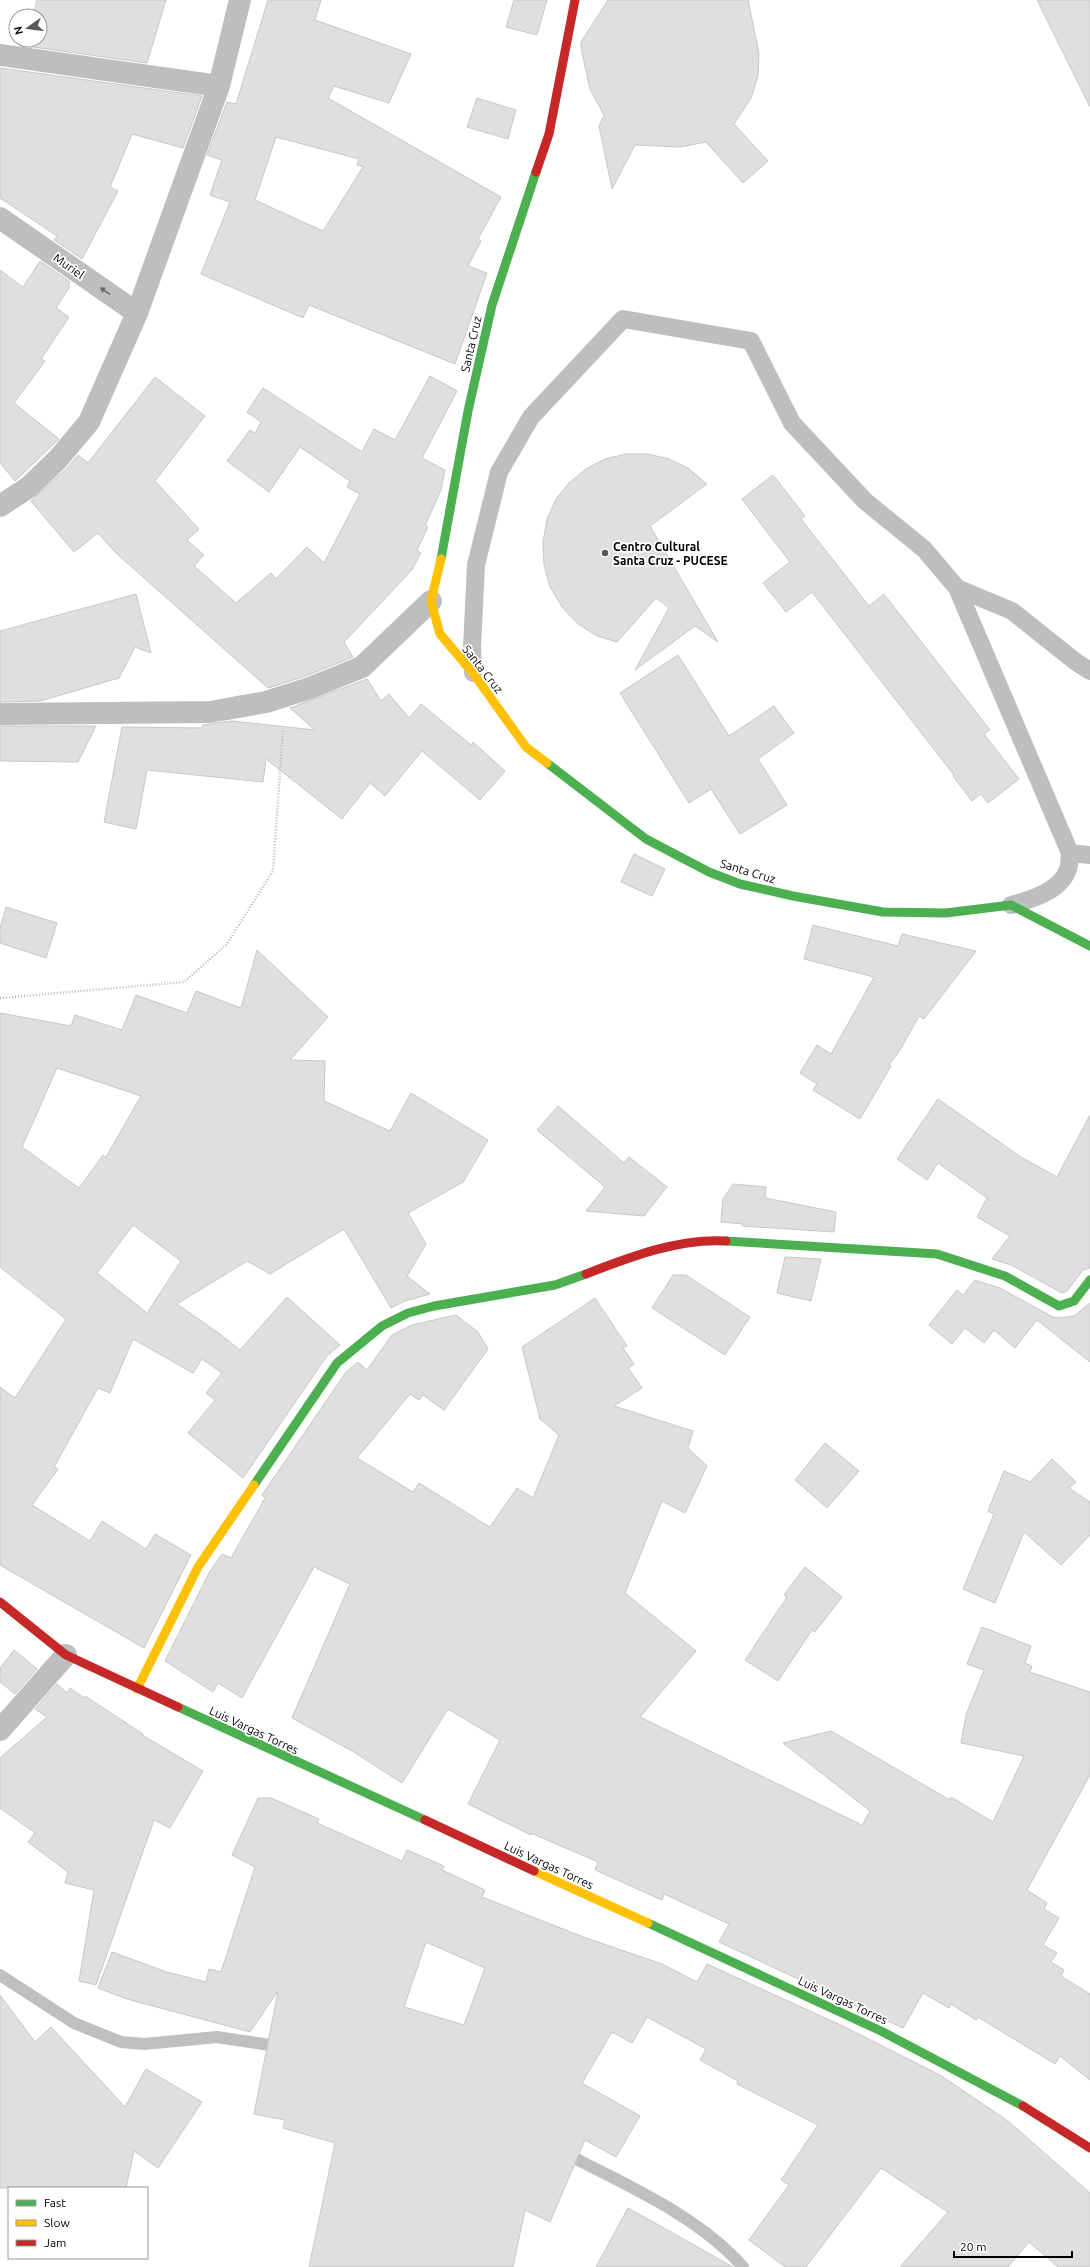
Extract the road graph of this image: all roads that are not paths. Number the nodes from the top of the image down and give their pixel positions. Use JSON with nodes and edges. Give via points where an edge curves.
{"nodes":[{"id":1,"x":240,"y":0,"type":"edge"},
{"id":2,"x":575,"y":0,"type":"edge"},
{"id":3,"x":0,"y":55,"type":"edge"},
{"id":4,"x":219,"y":86,"type":"junction"},
{"id":5,"x":0,"y":218,"type":"edge"},
{"id":6,"x":137,"y":313,"type":"junction"},
{"id":7,"x":0,"y":506,"type":"edge"},
{"id":8,"x":957,"y":588,"type":"junction"},
{"id":9,"x":431,"y":601,"type":"junction"},
{"id":10,"x":1090,"y":671,"type":"edge"},
{"id":11,"x":473,"y":674,"type":"junction"},
{"id":12,"x":0,"y":714,"type":"edge"},
{"id":13,"x":1070,"y":853,"type":"junction"},
{"id":14,"x":1090,"y":855,"type":"edge"},
{"id":15,"x":1011,"y":905,"type":"junction"},
{"id":16,"x":1090,"y":946,"type":"edge"},
{"id":17,"x":1090,"y":1280,"type":"edge"},
{"id":18,"x":0,"y":1602,"type":"edge"},
{"id":19,"x":66,"y":1655,"type":"junction"},
{"id":20,"x":137,"y":1689,"type":"junction"},
{"id":21,"x":0,"y":1730,"type":"edge"},
{"id":22,"x":1090,"y":2148,"type":"edge"}],
"edges":[{"from":1,"to":4,"type":"street"},
{"from":2,"to":9,"type":"street","name":"Santa Cruz","via":[[549,134],[492,305],[468,411]]},
{"from":3,"to":4,"type":"street"},
{"from":4,"to":6,"type":"street"},
{"from":6,"to":5,"type":"street","name":"Muriel","one_way":true},
{"from":6,"to":7,"type":"street","via":[[89,422],[58,459],[29,487]]},
{"from":8,"to":10,"type":"lane","via":[[1012,611]]},
{"from":8,"to":11,"type":"lane","via":[[924,549],[864,501],[792,423],[751,341],[624,319],[531,417],[499,472],[476,565],[472,633]]},
{"from":8,"to":13,"type":"lane"},
{"from":9,"to":11,"type":"street","name":"Santa Cruz","via":[[440,634]]},
{"from":9,"to":12,"type":"street","via":[[362,666],[310,688],[266,702],[210,712]]},
{"from":11,"to":15,"type":"street","name":"Santa Cruz","via":[[526,747],[646,840],[709,872],[740,884],[882,912],[946,913]]},
{"from":13,"to":14,"type":"lane"},
{"from":13,"to":15,"type":"lane","via":[[1068,869],[1061,882],[1035,899]]},
{"from":15,"to":16,"type":"street"},
{"from":17,"to":20,"type":"street","via":[[1078,1299],[1065,1306],[1059,1306],[1005,1276],[937,1254],[707,1240],[637,1255],[555,1284],[408,1313],[382,1326],[337,1363],[198,1567]]},
{"from":18,"to":19,"type":"street","name":"Luis Vargas Torres"},
{"from":19,"to":20,"type":"street","name":"Luis Vargas Torres"},
{"from":19,"to":21,"type":"street"},
{"from":20,"to":22,"type":"street","name":"Luis Vargas Torres","via":[[850,2016],[953,2066],[1046,2118]]}]}
